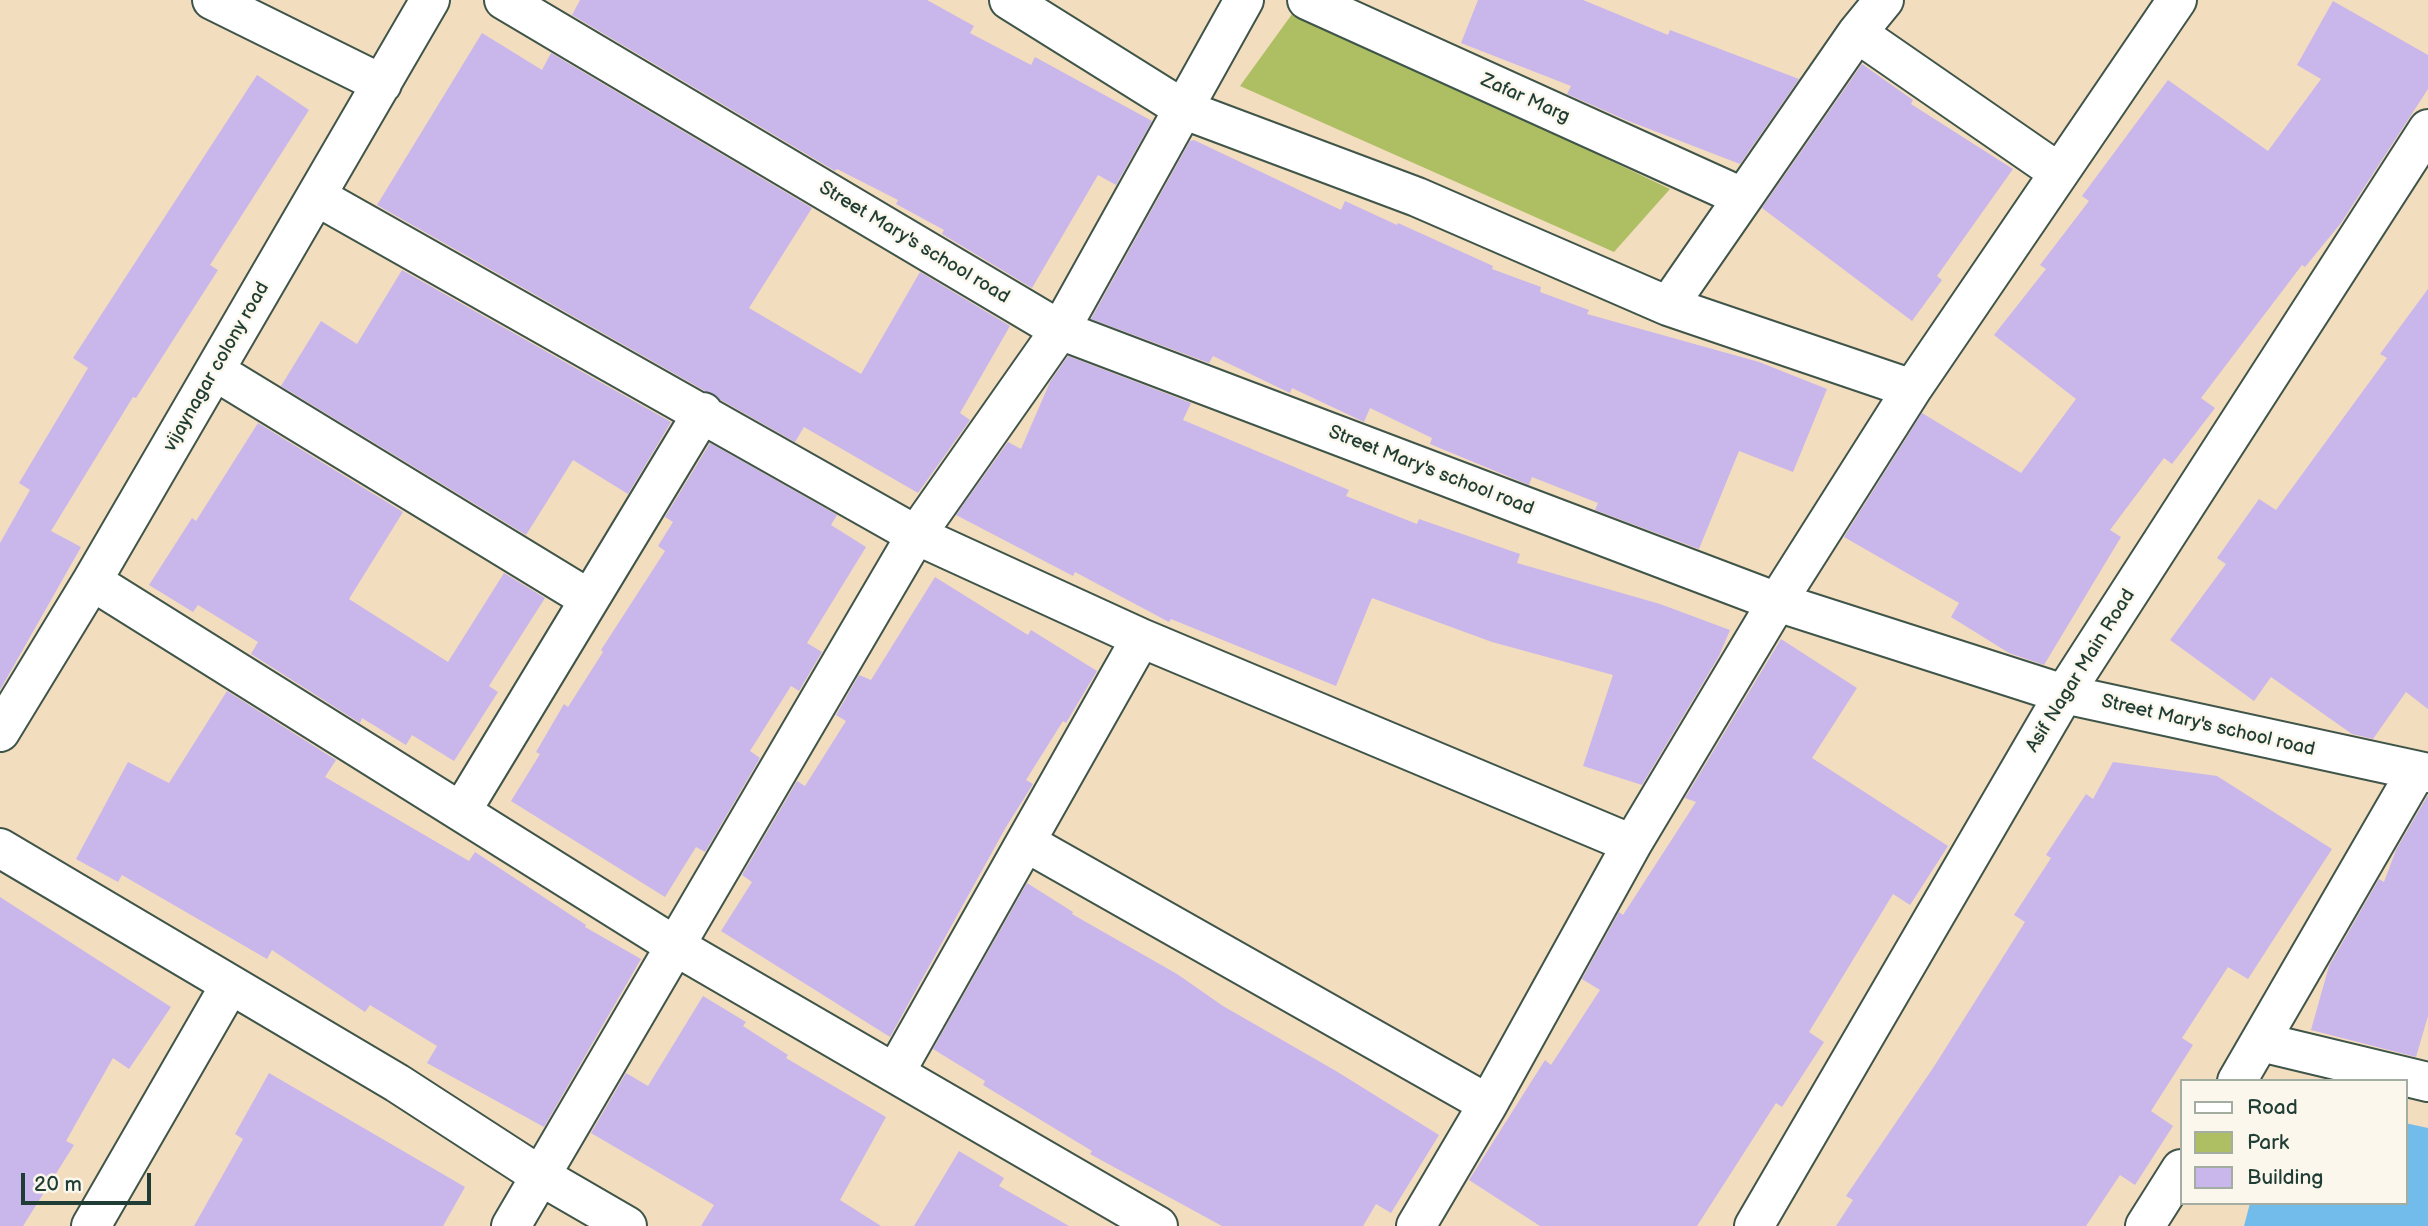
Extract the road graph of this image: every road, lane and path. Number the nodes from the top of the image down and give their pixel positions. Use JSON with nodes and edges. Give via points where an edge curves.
{"nodes":[{"id":1,"x":212,"y":0,"type":"edge"},
{"id":2,"x":430,"y":0,"type":"edge"},
{"id":3,"x":503,"y":0,"type":"edge"},
{"id":4,"x":1009,"y":0,"type":"edge"},
{"id":5,"x":1244,"y":0,"type":"edge"},
{"id":6,"x":1307,"y":0,"type":"edge"},
{"id":7,"x":1884,"y":0,"type":"edge"},
{"id":8,"x":2177,"y":0,"type":"edge"},
{"id":9,"x":1857,"y":33,"type":"junction"},
{"id":10,"x":382,"y":84,"type":"junction"},
{"id":11,"x":1185,"y":110,"type":"junction"},
{"id":12,"x":2428,"y":129,"type":"edge"},
{"id":13,"x":2058,"y":172,"type":"junction"},
{"id":14,"x":316,"y":196,"type":"junction"},
{"id":15,"x":1742,"y":197,"type":"junction"},
{"id":16,"x":1668,"y":306,"type":"junction"},
{"id":17,"x":1060,"y":330,"type":"junction"},
{"id":18,"x":215,"y":371,"type":"junction"},
{"id":19,"x":1912,"y":389,"type":"junction"},
{"id":20,"x":703,"y":412,"type":"junction"},
{"id":21,"x":916,"y":535,"type":"junction"},
{"id":22,"x":92,"y":581,"type":"junction"},
{"id":23,"x":589,"y":599,"type":"junction"},
{"id":24,"x":1777,"y":603,"type":"junction"},
{"id":25,"x":1141,"y":638,"type":"junction"},
{"id":26,"x":2064,"y":694,"type":"junction"},
{"id":27,"x":0,"y":732,"type":"edge"},
{"id":28,"x":2422,"y":772,"type":"edge"},
{"id":29,"x":461,"y":810,"type":"junction"},
{"id":30,"x":1027,"y":844,"type":"junction"},
{"id":31,"x":1632,"y":844,"type":"junction"},
{"id":32,"x":0,"y":848,"type":"edge"},
{"id":33,"x":677,"y":947,"type":"junction"},
{"id":34,"x":230,"y":985,"type":"junction"},
{"id":35,"x":2261,"y":1042,"type":"junction"},
{"id":36,"x":896,"y":1071,"type":"junction"},
{"id":37,"x":2238,"y":1079,"type":"edge"},
{"id":38,"x":2428,"y":1082,"type":"edge"},
{"id":39,"x":1488,"y":1104,"type":"junction"},
{"id":40,"x":2180,"y":1171,"type":"edge"},
{"id":41,"x":539,"y":1175,"type":"junction"},
{"id":42,"x":91,"y":1226,"type":"edge"},
{"id":43,"x":511,"y":1226,"type":"edge"},
{"id":44,"x":627,"y":1226,"type":"edge"},
{"id":45,"x":1158,"y":1226,"type":"edge"},
{"id":46,"x":1416,"y":1226,"type":"edge"},
{"id":47,"x":1754,"y":1226,"type":"edge"},
{"id":48,"x":2145,"y":1226,"type":"edge"}],
"edges":[{"from":1,"to":10,"type":"street"},
{"from":2,"to":10,"type":"street","name":"vijaynagar colony road"},
{"from":3,"to":17,"type":"street","name":"Street Mary's school road"},
{"from":4,"to":11,"type":"street"},
{"from":5,"to":11,"type":"street"},
{"from":6,"to":15,"type":"street","name":"Zafar Marg"},
{"from":7,"to":9,"type":"street"},
{"from":8,"to":13,"type":"street"},
{"from":9,"to":13,"type":"street"},
{"from":9,"to":15,"type":"street"},
{"from":10,"to":14,"type":"street","name":"vijaynagar colony road"},
{"from":11,"to":16,"type":"street","via":[[1417,197]]},
{"from":11,"to":17,"type":"street"},
{"from":12,"to":26,"type":"street","name":"Asif Nagar Main Road"},
{"from":13,"to":19,"type":"street"},
{"from":14,"to":18,"type":"street","name":"vijaynagar colony road"},
{"from":14,"to":20,"type":"street"},
{"from":15,"to":16,"type":"street"},
{"from":16,"to":19,"type":"street"},
{"from":17,"to":21,"type":"street"},
{"from":17,"to":24,"type":"street","name":"Street Mary's school road"},
{"from":18,"to":22,"type":"street","name":"vijaynagar colony road"},
{"from":18,"to":23,"type":"street"},
{"from":19,"to":24,"type":"street"},
{"from":20,"to":21,"type":"street"},
{"from":20,"to":23,"type":"street"},
{"from":21,"to":25,"type":"street"},
{"from":21,"to":33,"type":"street"},
{"from":22,"to":27,"type":"street","name":"vijaynagar colony road"},
{"from":22,"to":29,"type":"street"},
{"from":23,"to":29,"type":"street"},
{"from":24,"to":26,"type":"street","name":"Street Mary's school road"},
{"from":24,"to":31,"type":"street"},
{"from":25,"to":30,"type":"street"},
{"from":25,"to":31,"type":"street"},
{"from":26,"to":28,"type":"street","name":"Street Mary's school road"},
{"from":26,"to":47,"type":"street","name":"Asif Nagar Main Road"},
{"from":28,"to":35,"type":"street"},
{"from":29,"to":33,"type":"street"},
{"from":30,"to":36,"type":"street"},
{"from":30,"to":39,"type":"street"},
{"from":31,"to":39,"type":"street"},
{"from":32,"to":34,"type":"street"},
{"from":33,"to":36,"type":"street"},
{"from":33,"to":41,"type":"street"},
{"from":34,"to":41,"type":"street","via":[[397,1083]]},
{"from":34,"to":42,"type":"street"},
{"from":35,"to":37,"type":"street"},
{"from":35,"to":38,"type":"street"},
{"from":36,"to":45,"type":"street"},
{"from":39,"to":46,"type":"street"},
{"from":40,"to":48,"type":"street"},
{"from":41,"to":43,"type":"street"},
{"from":41,"to":44,"type":"street"}]}
